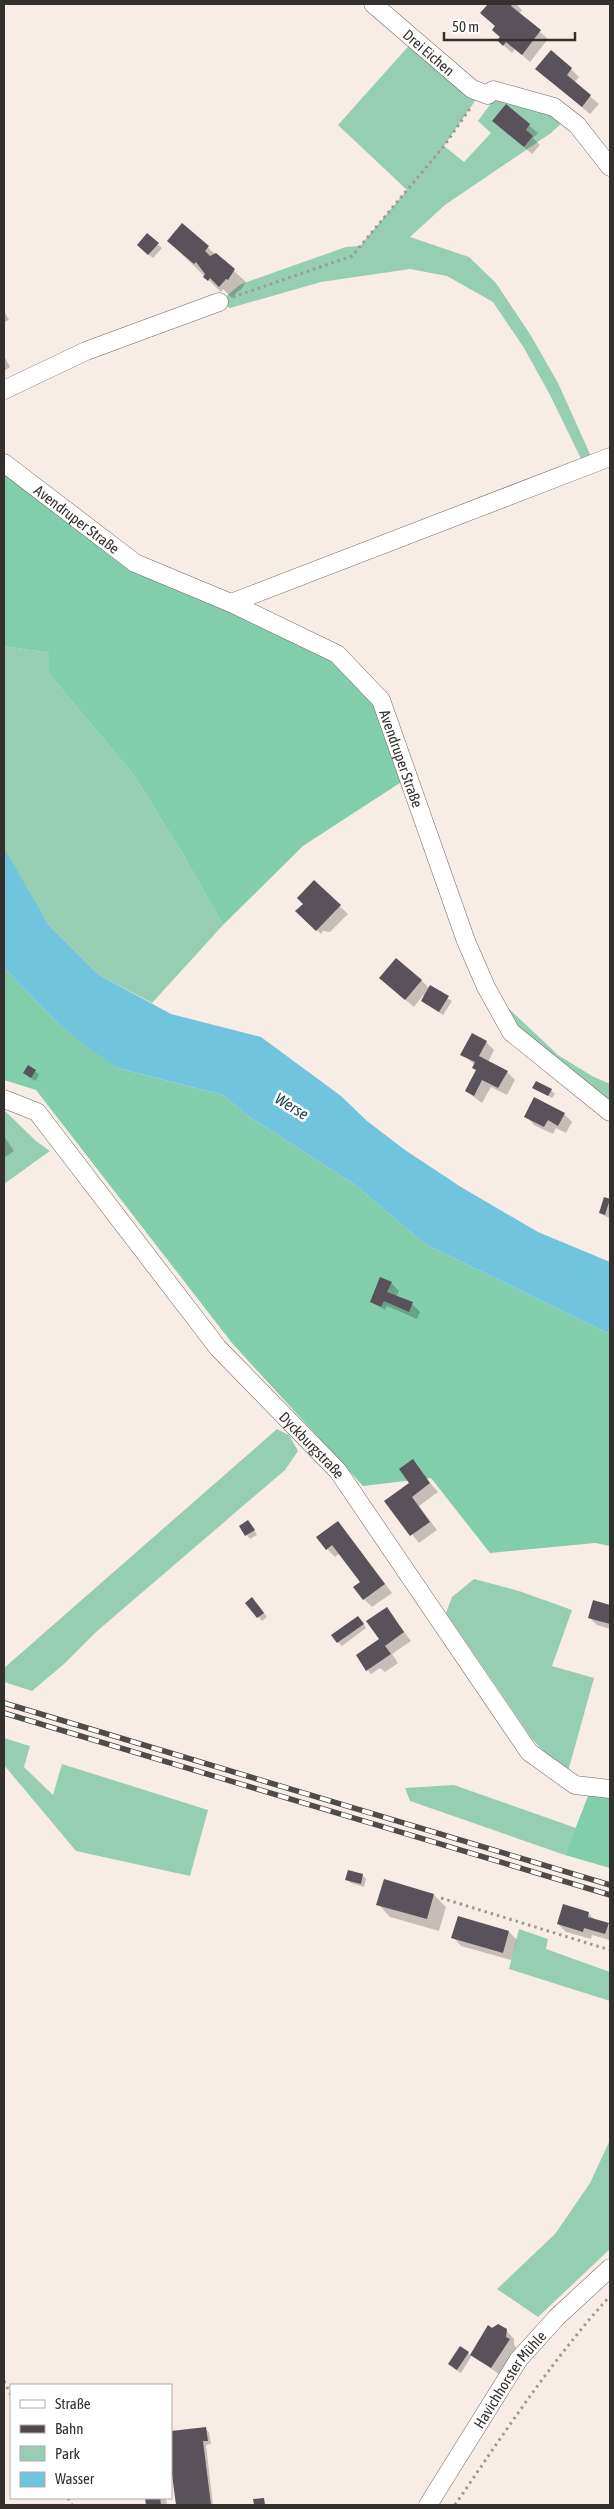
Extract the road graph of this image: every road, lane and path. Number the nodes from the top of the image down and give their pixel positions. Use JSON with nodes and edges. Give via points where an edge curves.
{"nodes":[{"id":1,"x":373,"y":4,"type":"edge"},
{"id":2,"x":488,"y":95,"type":"junction"},
{"id":3,"x":610,"y":167,"type":"edge"},
{"id":4,"x":218,"y":302,"type":"joint"},
{"id":5,"x":4,"y":390,"type":"edge"},
{"id":6,"x":610,"y":456,"type":"edge"},
{"id":7,"x":4,"y":463,"type":"edge"},
{"id":8,"x":231,"y":603,"type":"junction"},
{"id":9,"x":4,"y":1099,"type":"edge"},
{"id":10,"x":610,"y":1112,"type":"edge"},
{"id":11,"x":610,"y":1789,"type":"edge"},
{"id":12,"x":441,"y":1898,"type":"dead end"},
{"id":13,"x":610,"y":1950,"type":"edge"},
{"id":14,"x":610,"y":2268,"type":"edge"},
{"id":15,"x":610,"y":2296,"type":"edge"},
{"id":16,"x":4,"y":2381,"type":"edge"},
{"id":17,"x":10,"y":2393,"type":"edge"},
{"id":18,"x":428,"y":2505,"type":"edge"},
{"id":19,"x":455,"y":2505,"type":"edge"}],
"edges":[{"from":1,"to":2,"type":"street","name":"Drei Eichen","via":[[472,89]]},
{"from":2,"to":3,"type":"street","via":[[493,90],[554,107],[578,125]]},
{"from":2,"to":4,"type":"path","via":[[476,101],[444,146],[352,256]]},
{"from":4,"to":5,"type":"street","via":[[86,351]]},
{"from":6,"to":8,"type":"street"},
{"from":7,"to":8,"type":"street","name":"Avendruper Straße","via":[[135,563]]},
{"from":8,"to":10,"type":"street","name":"Avendruper Straße","via":[[337,654],[381,700],[466,941],[511,1032]]},
{"from":9,"to":11,"type":"street","name":"Dyckburgstraße","via":[[37,1112],[218,1348],[338,1471],[529,1752],[575,1785]]},
{"from":12,"to":13,"type":"path"},
{"from":14,"to":18,"type":"street","name":"Havichhorster Mühle","via":[[557,2317],[519,2359]]},
{"from":15,"to":19,"type":"path","via":[[584,2324],[528,2398]]},
{"from":16,"to":17,"type":"path"}]}
